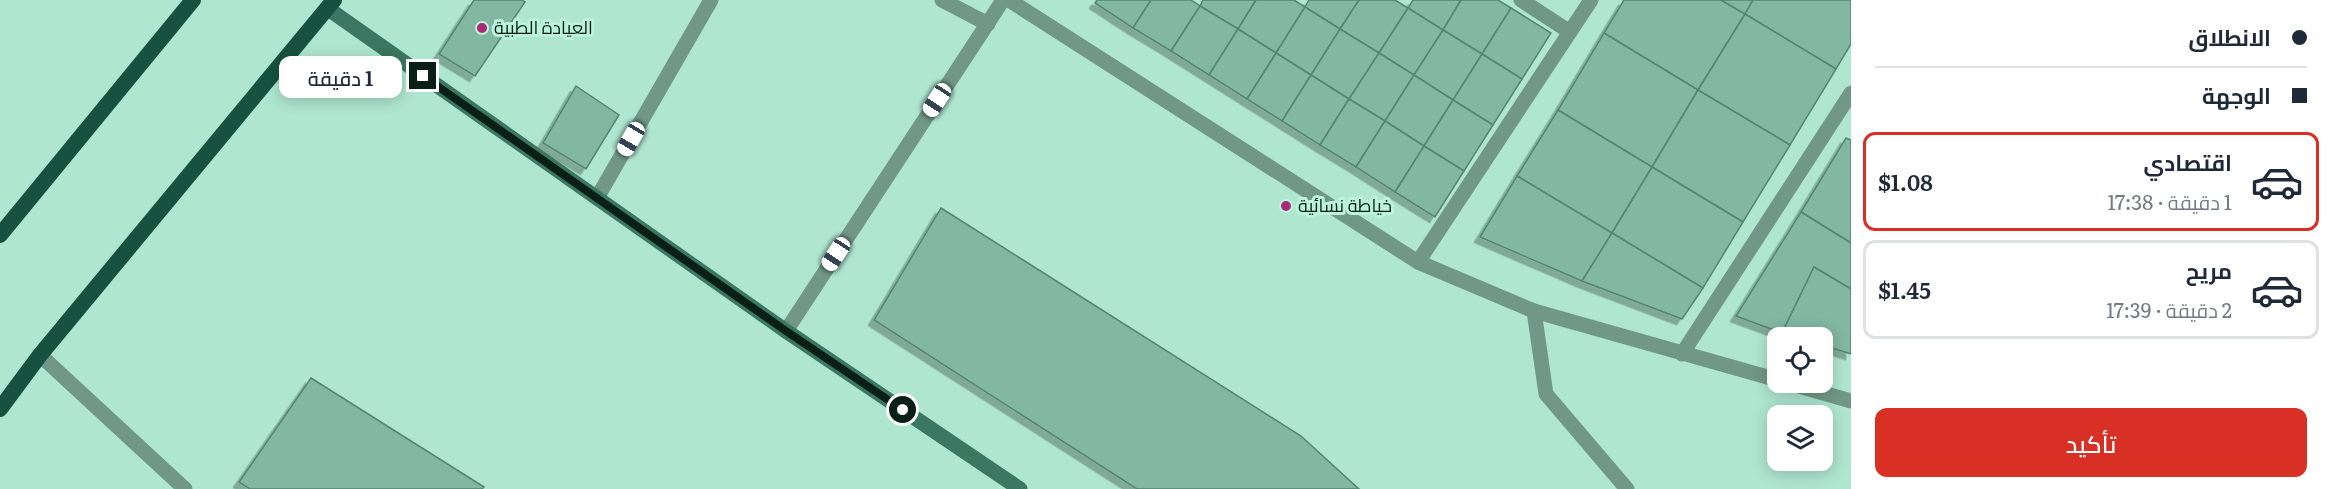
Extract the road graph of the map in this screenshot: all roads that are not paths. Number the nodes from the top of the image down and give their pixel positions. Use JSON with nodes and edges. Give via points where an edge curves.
{"nodes":[{"id":1,"x":193,"y":0,"type":"edge"},
{"id":2,"x":711,"y":0,"type":"edge"},
{"id":3,"x":942,"y":0,"type":"edge"},
{"id":4,"x":1003,"y":0,"type":"edge"},
{"id":5,"x":1009,"y":0,"type":"edge"},
{"id":6,"x":1521,"y":0,"type":"edge"},
{"id":7,"x":1591,"y":0,"type":"edge"},
{"id":8,"x":326,"y":3,"type":"edge"},
{"id":9,"x":988,"y":24,"type":"junction"},
{"id":10,"x":1570,"y":32,"type":"junction"},
{"id":11,"x":1851,"y":93,"type":"edge"},
{"id":12,"x":597,"y":198,"type":"junction"},
{"id":13,"x":0,"y":235,"type":"edge"},
{"id":14,"x":1418,"y":262,"type":"junction"},
{"id":15,"x":1534,"y":312,"type":"junction"},
{"id":16,"x":786,"y":331,"type":"junction"},
{"id":17,"x":1682,"y":354,"type":"junction"},
{"id":18,"x":40,"y":355,"type":"junction"},
{"id":19,"x":1767,"y":377,"type":"edge"},
{"id":20,"x":1823,"y":393,"type":"edge"},
{"id":21,"x":1851,"y":401,"type":"edge"},
{"id":22,"x":0,"y":409,"type":"edge"},
{"id":23,"x":185,"y":489,"type":"edge"},
{"id":24,"x":1020,"y":489,"type":"edge"},
{"id":25,"x":1627,"y":489,"type":"edge"}],
"edges":[{"from":1,"to":13,"type":"highway"},
{"from":2,"to":12,"type":"street"},
{"from":3,"to":9,"type":"street"},
{"from":4,"to":9,"type":"street"},
{"from":5,"to":14,"type":"street"},
{"from":6,"to":10,"type":"street"},
{"from":7,"to":10,"type":"street"},
{"from":8,"to":12,"type":"main road"},
{"from":8,"to":18,"type":"highway"},
{"from":9,"to":16,"type":"street"},
{"from":10,"to":14,"type":"street"},
{"from":11,"to":17,"type":"street"},
{"from":12,"to":16,"type":"main road"},
{"from":14,"to":15,"type":"street"},
{"from":15,"to":17,"type":"street"},
{"from":15,"to":25,"type":"street","via":[[1546,394]]},
{"from":16,"to":24,"type":"main road"},
{"from":17,"to":19,"type":"street"},
{"from":18,"to":22,"type":"highway"},
{"from":18,"to":23,"type":"street"},
{"from":20,"to":21,"type":"street"}]}
